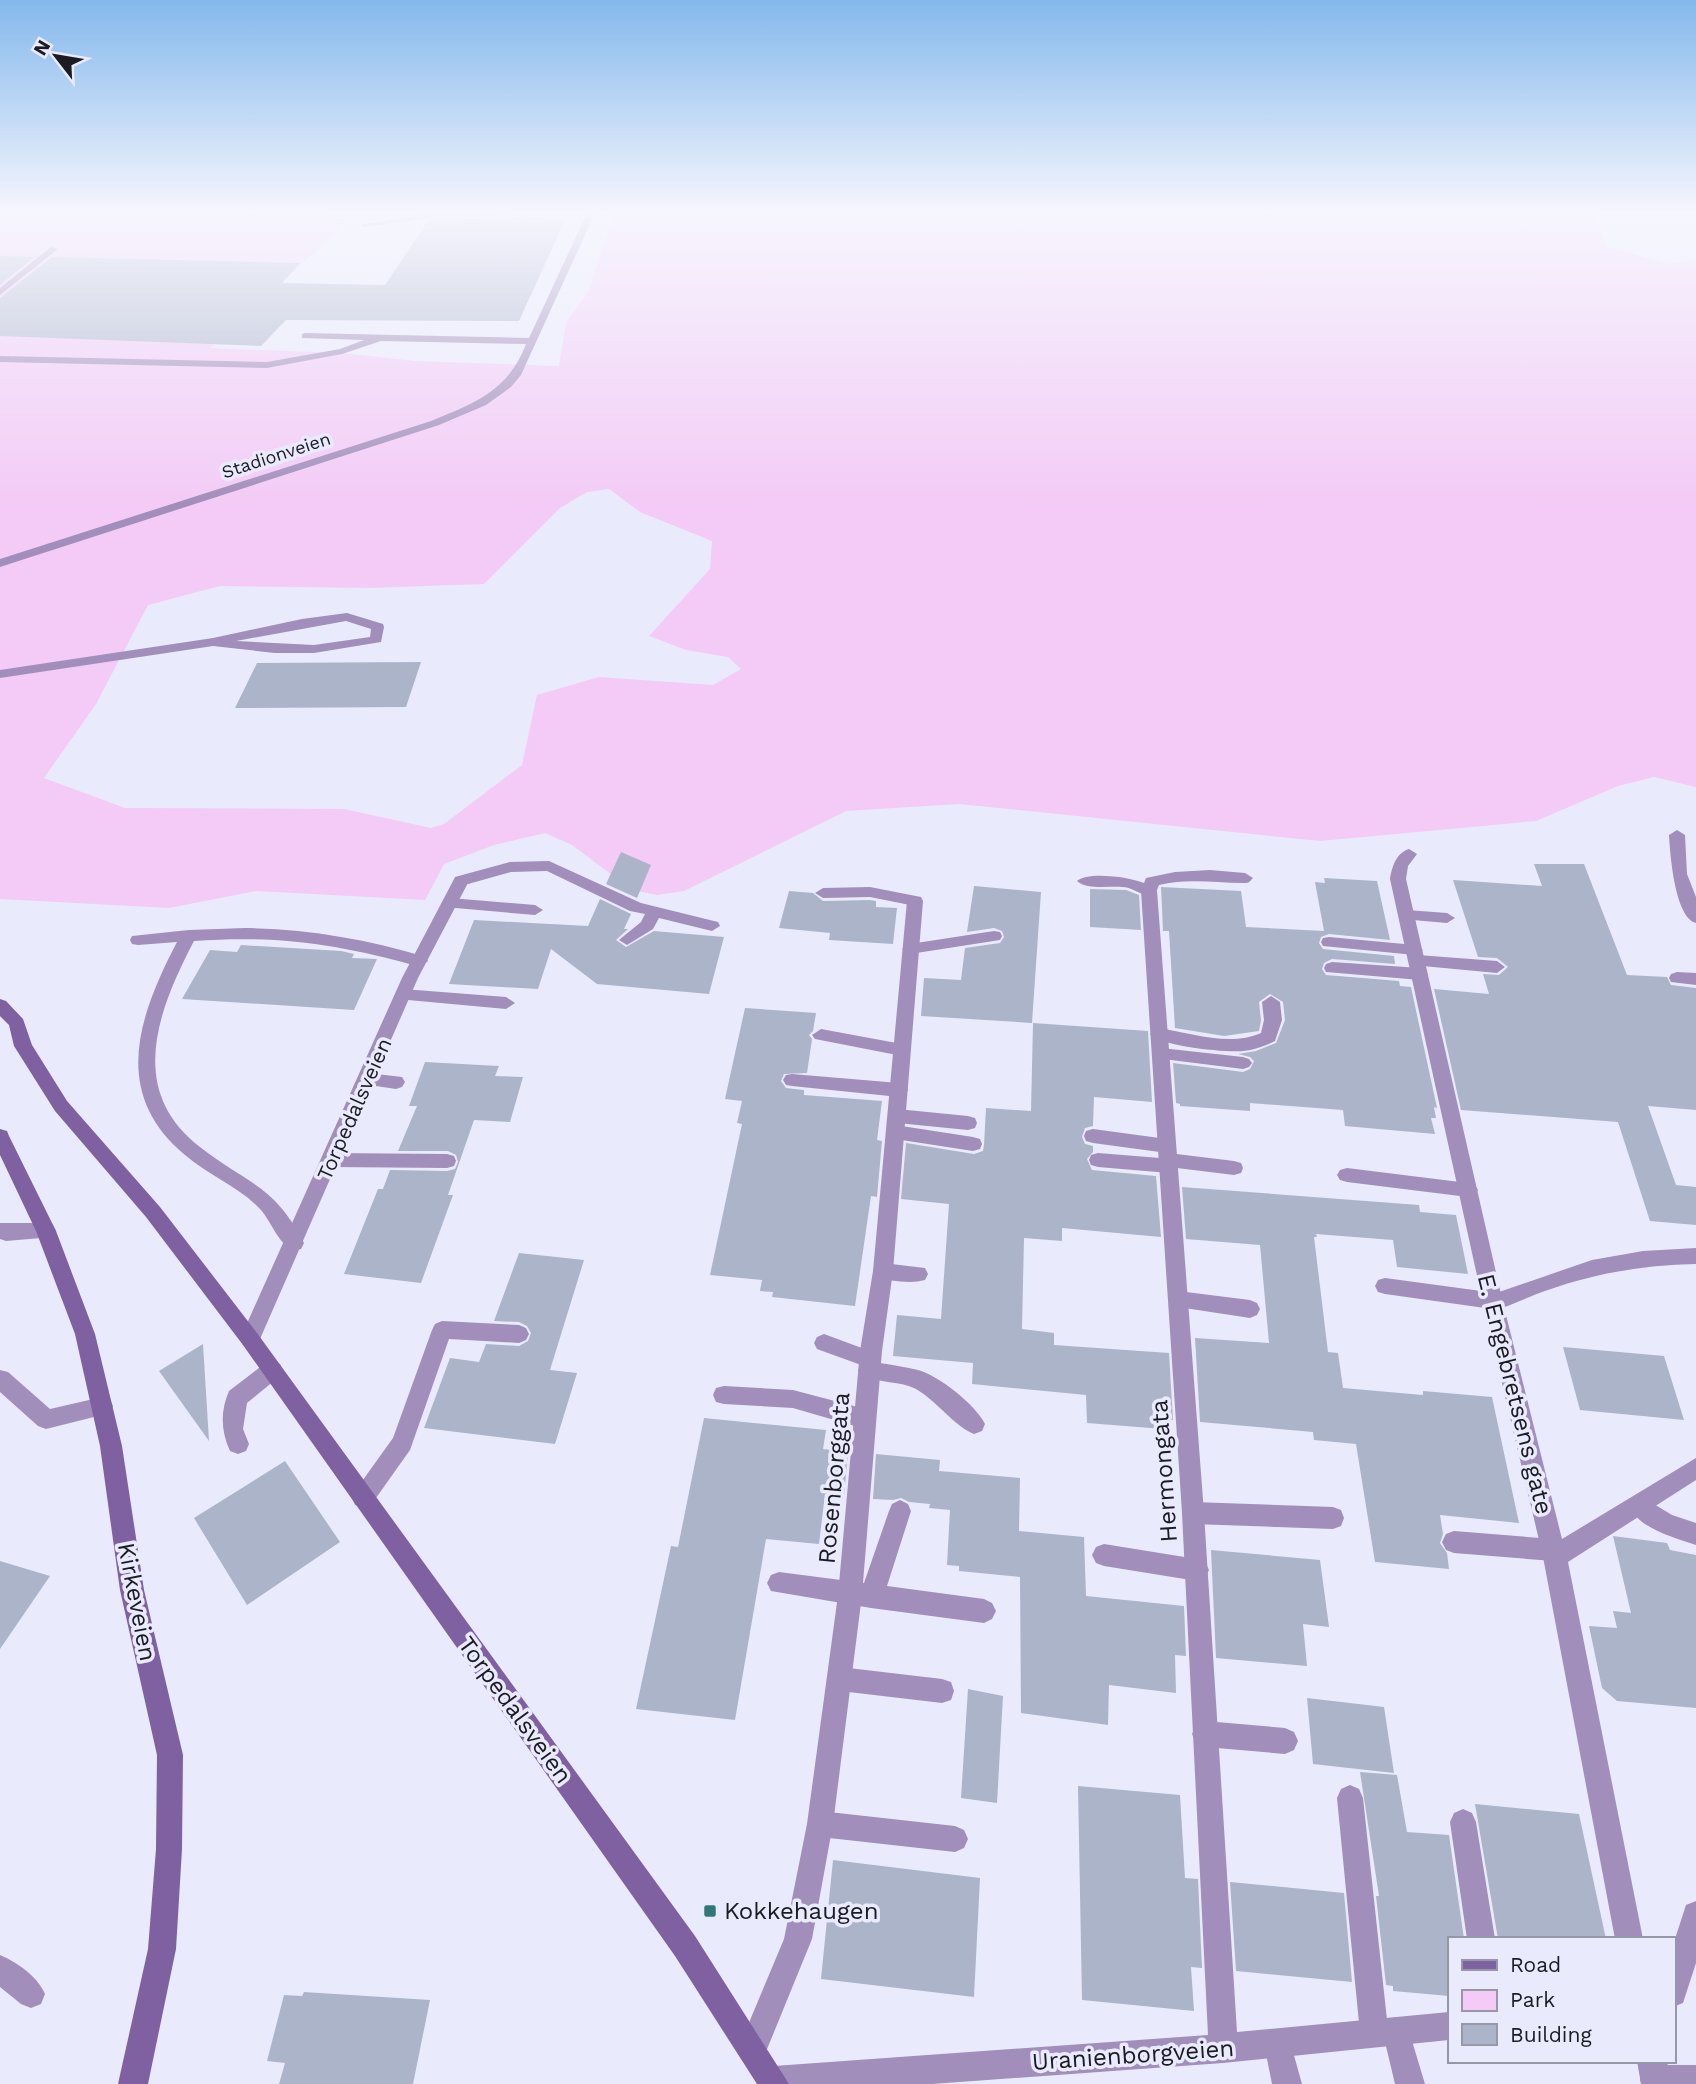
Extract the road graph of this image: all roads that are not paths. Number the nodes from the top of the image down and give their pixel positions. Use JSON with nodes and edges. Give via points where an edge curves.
{"nodes":[{"id":1,"x":546,"y":310,"type":"edge"},
{"id":2,"x":305,"y":336,"type":"dead end"},
{"id":3,"x":379,"y":338,"type":"junction"},
{"id":4,"x":532,"y":341,"type":"junction"},
{"id":5,"x":0,"y":359,"type":"edge"},
{"id":6,"x":0,"y":563,"type":"edge"},
{"id":7,"x":213,"y":642,"type":"junction"},
{"id":8,"x":0,"y":674,"type":"edge"},
{"id":9,"x":1676,"y":835,"type":"dead end"},
{"id":10,"x":1409,"y":854,"type":"dead end"},
{"id":11,"x":1245,"y":878,"type":"dead end"},
{"id":12,"x":1085,"y":881,"type":"dead end"},
{"id":13,"x":1149,"y":891,"type":"junction"},
{"id":14,"x":823,"y":893,"type":"dead end"},
{"id":15,"x":450,"y":903,"type":"junction"},
{"id":16,"x":535,"y":910,"type":"dead end"},
{"id":17,"x":654,"y":912,"type":"junction"},
{"id":18,"x":1407,"y":915,"type":"junction"},
{"id":19,"x":1447,"y":918,"type":"dead end"},
{"id":20,"x":1696,"y":918,"type":"edge"},
{"id":21,"x":712,"y":926,"type":"dead end"},
{"id":22,"x":189,"y":935,"type":"junction"},
{"id":23,"x":993,"y":936,"type":"dead end"},
{"id":24,"x":138,"y":940,"type":"dead end"},
{"id":25,"x":627,"y":940,"type":"dead end"},
{"id":26,"x":1329,"y":942,"type":"dead end"},
{"id":27,"x":910,"y":949,"type":"junction"},
{"id":28,"x":419,"y":961,"type":"junction"},
{"id":29,"x":1417,"y":962,"type":"junction"},
{"id":30,"x":1497,"y":967,"type":"dead end"},
{"id":31,"x":1332,"y":968,"type":"dead end"},
{"id":32,"x":1677,"y":978,"type":"dead end"},
{"id":33,"x":1696,"y":979,"type":"edge"},
{"id":34,"x":403,"y":995,"type":"junction"},
{"id":35,"x":1271,"y":1002,"type":"dead end"},
{"id":36,"x":506,"y":1003,"type":"dead end"},
{"id":37,"x":0,"y":1005,"type":"edge"},
{"id":38,"x":821,"y":1035,"type":"dead end"},
{"id":39,"x":1160,"y":1044,"type":"junction"},
{"id":40,"x":902,"y":1050,"type":"junction"},
{"id":41,"x":1243,"y":1063,"type":"dead end"},
{"id":42,"x":368,"y":1079,"type":"junction"},
{"id":43,"x":792,"y":1080,"type":"dead end"},
{"id":44,"x":396,"y":1082,"type":"dead end"},
{"id":45,"x":899,"y":1090,"type":"junction"},
{"id":46,"x":968,"y":1123,"type":"dead end"},
{"id":47,"x":896,"y":1124,"type":"junction"},
{"id":48,"x":0,"y":1136,"type":"edge"},
{"id":49,"x":1093,"y":1136,"type":"dead end"},
{"id":50,"x":974,"y":1144,"type":"dead end"},
{"id":51,"x":1168,"y":1157,"type":"junction"},
{"id":52,"x":331,"y":1160,"type":"junction"},
{"id":53,"x":1098,"y":1160,"type":"dead end"},
{"id":54,"x":447,"y":1161,"type":"dead end"},
{"id":55,"x":1234,"y":1168,"type":"dead end"},
{"id":56,"x":1347,"y":1175,"type":"dead end"},
{"id":57,"x":1468,"y":1191,"type":"junction"},
{"id":58,"x":0,"y":1231,"type":"edge"},
{"id":59,"x":46,"y":1231,"type":"junction"},
{"id":60,"x":294,"y":1243,"type":"junction"},
{"id":61,"x":1696,"y":1256,"type":"edge"},
{"id":62,"x":883,"y":1272,"type":"junction"},
{"id":63,"x":918,"y":1274,"type":"dead end"},
{"id":64,"x":1385,"y":1286,"type":"dead end"},
{"id":65,"x":1178,"y":1299,"type":"junction"},
{"id":66,"x":1492,"y":1301,"type":"junction"},
{"id":67,"x":1250,"y":1309,"type":"dead end"},
{"id":68,"x":519,"y":1334,"type":"dead end"},
{"id":69,"x":250,"y":1339,"type":"junction"},
{"id":70,"x":824,"y":1343,"type":"dead end"},
{"id":71,"x":870,"y":1365,"type":"junction"},
{"id":72,"x":272,"y":1370,"type":"junction"},
{"id":73,"x":0,"y":1379,"type":"edge"},
{"id":74,"x":724,"y":1395,"type":"dead end"},
{"id":75,"x":102,"y":1406,"type":"junction"},
{"id":76,"x":864,"y":1419,"type":"junction"},
{"id":77,"x":974,"y":1424,"type":"dead end"},
{"id":78,"x":238,"y":1444,"type":"dead end"},
{"id":79,"x":1696,"y":1468,"type":"edge"},
{"id":80,"x":363,"y":1498,"type":"junction"},
{"id":81,"x":1639,"y":1504,"type":"junction"},
{"id":82,"x":900,"y":1511,"type":"dead end"},
{"id":83,"x":1193,"y":1513,"type":"junction"},
{"id":84,"x":1333,"y":1518,"type":"dead end"},
{"id":85,"x":1696,"y":1534,"type":"edge"},
{"id":86,"x":1454,"y":1542,"type":"dead end"},
{"id":87,"x":1554,"y":1554,"type":"junction"},
{"id":88,"x":1104,"y":1555,"type":"dead end"},
{"id":89,"x":1197,"y":1570,"type":"junction"},
{"id":90,"x":779,"y":1583,"type":"dead end"},
{"id":91,"x":861,"y":1596,"type":"junction"},
{"id":92,"x":984,"y":1611,"type":"dead end"},
{"id":93,"x":840,"y":1679,"type":"junction"},
{"id":94,"x":942,"y":1691,"type":"dead end"},
{"id":95,"x":1205,"y":1734,"type":"junction"},
{"id":96,"x":1285,"y":1741,"type":"dead end"},
{"id":97,"x":1350,"y":1798,"type":"dead end"},
{"id":98,"x":1463,"y":1822,"type":"dead end"},
{"id":99,"x":820,"y":1824,"type":"junction"},
{"id":100,"x":955,"y":1839,"type":"dead end"},
{"id":101,"x":1694,"y":1929,"type":"edge"},
{"id":102,"x":1481,"y":1937,"type":"edge"},
{"id":103,"x":1629,"y":1937,"type":"edge"},
{"id":104,"x":0,"y":1969,"type":"edge"},
{"id":105,"x":1675,"y":1987,"type":"edge"},
{"id":106,"x":31,"y":1994,"type":"dead end"},
{"id":107,"x":1448,"y":2026,"type":"edge"},
{"id":108,"x":1385,"y":2032,"type":"junction"},
{"id":109,"x":1278,"y":2044,"type":"junction"},
{"id":110,"x":1223,"y":2048,"type":"junction"},
{"id":111,"x":753,"y":2049,"type":"junction"},
{"id":112,"x":997,"y":2074,"type":"edge"},
{"id":113,"x":1654,"y":2075,"type":"edge"},
{"id":114,"x":1696,"y":2080,"type":"edge"},
{"id":115,"x":774,"y":2083,"type":"edge"},
{"id":116,"x":133,"y":2084,"type":"edge"},
{"id":117,"x":1287,"y":2084,"type":"edge"},
{"id":118,"x":1410,"y":2084,"type":"edge"}],
"edges":[{"from":1,"to":4,"type":"street","name":"Stadionveien"},
{"from":2,"to":3,"type":"street"},
{"from":3,"to":4,"type":"street"},
{"from":3,"to":5,"type":"street","via":[[342,351],[267,365]]},
{"from":4,"to":6,"type":"street","name":"Stadionveien","via":[[526,362],[506,388],[470,409]]},
{"from":7,"to":7,"type":"street","via":[[347,617],[378,627],[376,639],[346,648],[295,651]]},
{"from":7,"to":8,"type":"street"},
{"from":9,"to":20,"type":"street","via":[[1679,874]]},
{"from":10,"to":18,"type":"street","name":"E. Engebretsens gate","via":[[1400,865],[1398,879]]},
{"from":11,"to":13,"type":"street","via":[[1201,873],[1169,877],[1152,882]]},
{"from":12,"to":13,"type":"street","via":[[1129,883]]},
{"from":13,"to":39,"type":"street","name":"Hermongata"},
{"from":14,"to":27,"type":"street","name":"Rosenborggata","via":[[862,890],[915,901]]},
{"from":15,"to":16,"type":"street"},
{"from":15,"to":17,"type":"street","name":"Torpedalsveien","via":[[461,881],[510,867],[549,866]]},
{"from":15,"to":28,"type":"street","name":"Torpedalsveien"},
{"from":17,"to":21,"type":"street"},
{"from":17,"to":25,"type":"street","via":[[647,925]]},
{"from":18,"to":19,"type":"street"},
{"from":18,"to":29,"type":"street","name":"E. Engebretsens gate"},
{"from":22,"to":24,"type":"street"},
{"from":22,"to":28,"type":"street","via":[[312,936],[378,946]]},
{"from":22,"to":60,"type":"street","via":[[164,981],[149,1030],[144,1070],[157,1115],[185,1145],[268,1203]]},
{"from":23,"to":27,"type":"street"},
{"from":26,"to":29,"type":"street"},
{"from":27,"to":40,"type":"street","name":"Rosenborggata"},
{"from":28,"to":34,"type":"street","name":"Torpedalsveien"},
{"from":29,"to":30,"type":"street"},
{"from":29,"to":31,"type":"street"},
{"from":29,"to":57,"type":"street","name":"E. Engebretsens gate"},
{"from":32,"to":33,"type":"street"},
{"from":34,"to":36,"type":"street"},
{"from":34,"to":42,"type":"street","name":"Torpedalsveien"},
{"from":35,"to":39,"type":"street","via":[[1269,1037],[1256,1045]]},
{"from":37,"to":69,"type":"street","name":"Torpedalsveien","via":[[17,1023],[23,1046],[61,1106],[153,1212]]},
{"from":38,"to":40,"type":"street"},
{"from":39,"to":41,"type":"street"},
{"from":39,"to":51,"type":"street","name":"Hermongata"},
{"from":40,"to":45,"type":"street","name":"Rosenborggata"},
{"from":42,"to":44,"type":"street"},
{"from":42,"to":52,"type":"street","name":"Torpedalsveien"},
{"from":43,"to":45,"type":"street"},
{"from":45,"to":47,"type":"street","name":"Rosenborggata"},
{"from":46,"to":47,"type":"street"},
{"from":47,"to":50,"type":"street"},
{"from":47,"to":62,"type":"street","name":"Rosenborggata"},
{"from":48,"to":59,"type":"street","name":"Kirkeveien"},
{"from":49,"to":51,"type":"street"},
{"from":51,"to":53,"type":"street"},
{"from":51,"to":55,"type":"street"},
{"from":51,"to":65,"type":"street","name":"Hermongata"},
{"from":52,"to":54,"type":"street"},
{"from":52,"to":60,"type":"street","name":"Torpedalsveien"},
{"from":56,"to":57,"type":"street"},
{"from":57,"to":66,"type":"street","name":"E. Engebretsens gate"},
{"from":58,"to":59,"type":"street"},
{"from":59,"to":75,"type":"street","name":"Kirkeveien","via":[[85,1334]]},
{"from":60,"to":69,"type":"street","name":"Torpedalsveien"},
{"from":61,"to":66,"type":"street","via":[[1663,1256],[1557,1277]]},
{"from":62,"to":63,"type":"street"},
{"from":62,"to":71,"type":"street","name":"Rosenborggata"},
{"from":64,"to":66,"type":"street"},
{"from":65,"to":67,"type":"street"},
{"from":65,"to":83,"type":"street","name":"Hermongata"},
{"from":66,"to":87,"type":"street","name":"E. Engebretsens gate"},
{"from":68,"to":80,"type":"street","via":[[442,1329],[402,1443]]},
{"from":69,"to":72,"type":"street","name":"Torpedalsveien"},
{"from":70,"to":71,"type":"street"},
{"from":71,"to":76,"type":"street","name":"Rosenborggata"},
{"from":71,"to":77,"type":"street","via":[[918,1379],[946,1397]]},
{"from":72,"to":78,"type":"street","via":[[237,1398],[232,1429]]},
{"from":72,"to":80,"type":"street","name":"Torpedalsveien"},
{"from":73,"to":75,"type":"street","via":[[46,1419]]},
{"from":74,"to":76,"type":"street","via":[[793,1399]]},
{"from":75,"to":116,"type":"street","name":"Kirkeveien","via":[[132,1590],[170,1755],[162,1949]]},
{"from":76,"to":91,"type":"street","name":"Rosenborggata"},
{"from":79,"to":81,"type":"street"},
{"from":80,"to":111,"type":"street","name":"Torpedalsveien","via":[[685,1946]]},
{"from":81,"to":85,"type":"street","via":[[1665,1524]]},
{"from":81,"to":87,"type":"street"},
{"from":82,"to":91,"type":"street"},
{"from":83,"to":84,"type":"street"},
{"from":83,"to":89,"type":"street","name":"Hermongata"},
{"from":86,"to":87,"type":"street"},
{"from":87,"to":103,"type":"street","name":"E. Engebretsens gate"},
{"from":88,"to":89,"type":"street"},
{"from":89,"to":95,"type":"street","name":"Hermongata"},
{"from":90,"to":91,"type":"street"},
{"from":91,"to":92,"type":"street"},
{"from":91,"to":93,"type":"street","name":"Rosenborggata"},
{"from":93,"to":94,"type":"street"},
{"from":93,"to":99,"type":"street","name":"Rosenborggata"},
{"from":95,"to":96,"type":"street"},
{"from":95,"to":110,"type":"street","name":"Hermongata"},
{"from":97,"to":108,"type":"street"},
{"from":98,"to":102,"type":"street"},
{"from":99,"to":100,"type":"street"},
{"from":99,"to":111,"type":"street","name":"Rosenborggata","via":[[798,1939]]},
{"from":101,"to":105,"type":"street"},
{"from":104,"to":106,"type":"street"},
{"from":107,"to":108,"type":"street","name":"Uranienborgveien"},
{"from":108,"to":109,"type":"street","name":"Uranienborgveien"},
{"from":108,"to":118,"type":"street"},
{"from":109,"to":110,"type":"street","name":"Uranienborgveien"},
{"from":109,"to":117,"type":"street"},
{"from":110,"to":112,"type":"street","name":"Uranienborgveien"},
{"from":111,"to":115,"type":"street","name":"Torpedalsveien"},
{"from":112,"to":115,"type":"street","name":"Uranienborgveien"},
{"from":113,"to":114,"type":"street"}]}
